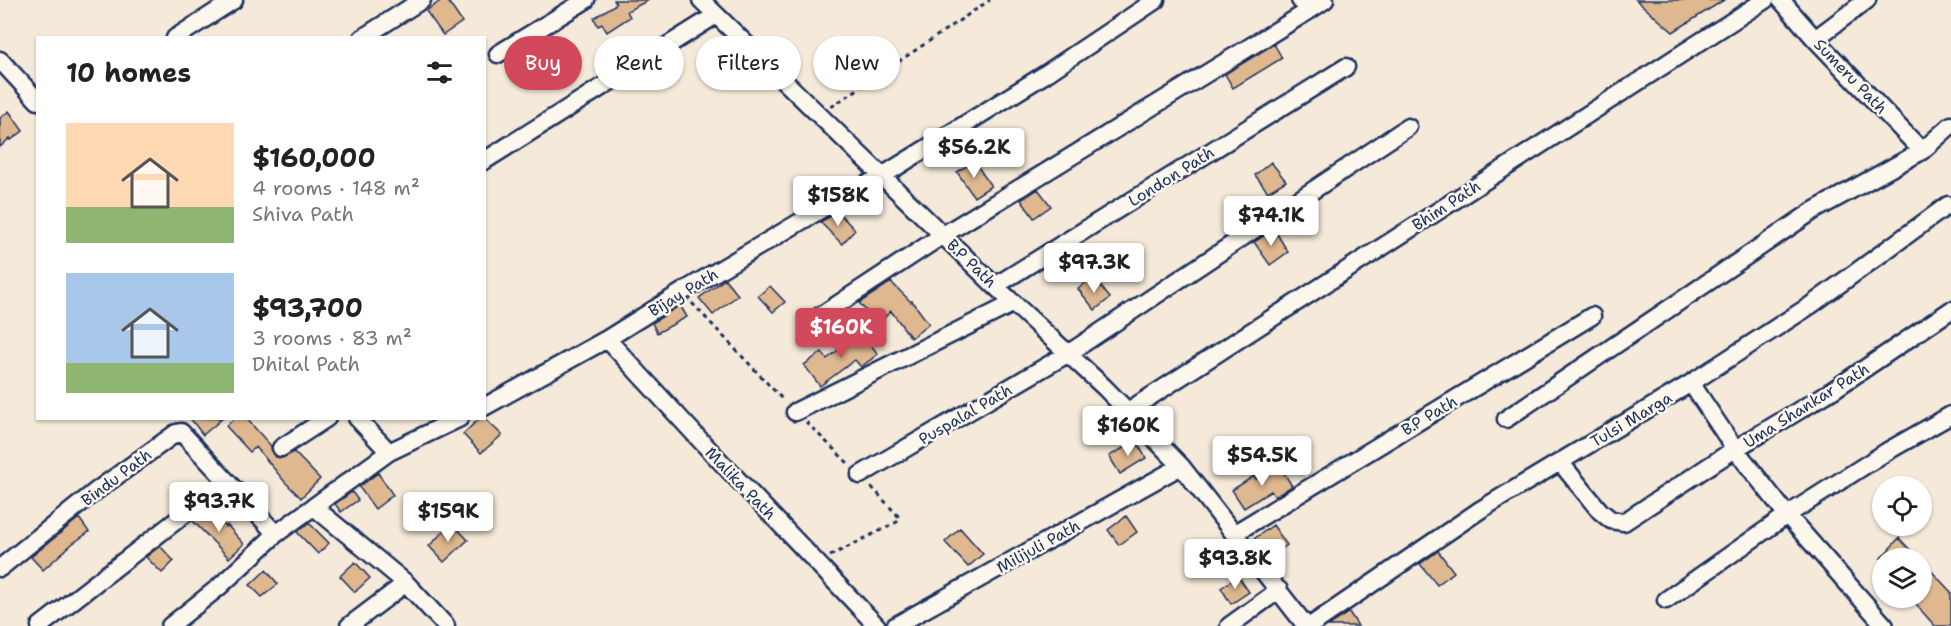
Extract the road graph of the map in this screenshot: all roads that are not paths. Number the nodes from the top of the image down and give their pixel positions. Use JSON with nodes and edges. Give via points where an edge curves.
{"nodes":[{"id":1,"x":234,"y":0,"type":"edge"},
{"id":2,"x":422,"y":0,"type":"edge"},
{"id":3,"x":586,"y":0,"type":"edge"},
{"id":4,"x":701,"y":0,"type":"edge"},
{"id":5,"x":1156,"y":0,"type":"edge"},
{"id":6,"x":1325,"y":0,"type":"edge"},
{"id":7,"x":1765,"y":0,"type":"edge"},
{"id":8,"x":1781,"y":0,"type":"edge"},
{"id":9,"x":1867,"y":0,"type":"edge"},
{"id":10,"x":1305,"y":5,"type":"edge"},
{"id":11,"x":716,"y":15,"type":"junction"},
{"id":12,"x":178,"y":36,"type":"edge"},
{"id":13,"x":365,"y":36,"type":"edge"},
{"id":14,"x":1815,"y":39,"type":"junction"},
{"id":15,"x":498,"y":54,"type":"dead end"},
{"id":16,"x":0,"y":60,"type":"edge"},
{"id":17,"x":1346,"y":67,"type":"dead end"},
{"id":18,"x":36,"y":99,"type":"edge"},
{"id":19,"x":1951,"y":125,"type":"edge"},
{"id":20,"x":1408,"y":127,"type":"dead end"},
{"id":21,"x":1922,"y":151,"type":"junction"},
{"id":22,"x":486,"y":160,"type":"edge"},
{"id":23,"x":882,"y":176,"type":"junction"},
{"id":24,"x":1948,"y":205,"type":"dead end"},
{"id":25,"x":943,"y":235,"type":"junction"},
{"id":26,"x":995,"y":286,"type":"junction"},
{"id":27,"x":1014,"y":303,"type":"junction"},
{"id":28,"x":1951,"y":310,"type":"edge"},
{"id":29,"x":1592,"y":316,"type":"dead end"},
{"id":30,"x":817,"y":318,"type":"dead end"},
{"id":31,"x":607,"y":339,"type":"junction"},
{"id":32,"x":1069,"y":353,"type":"junction"},
{"id":33,"x":1691,"y":383,"type":"junction"},
{"id":34,"x":486,"y":405,"type":"edge"},
{"id":35,"x":1128,"y":411,"type":"junction"},
{"id":36,"x":795,"y":412,"type":"road end"},
{"id":37,"x":1951,"y":415,"type":"edge"},
{"id":38,"x":1506,"y":419,"type":"dead end"},
{"id":39,"x":324,"y":420,"type":"edge"},
{"id":40,"x":359,"y":420,"type":"edge"},
{"id":41,"x":456,"y":420,"type":"edge"},
{"id":42,"x":280,"y":448,"type":"dead end"},
{"id":43,"x":1735,"y":449,"type":"junction"},
{"id":44,"x":389,"y":452,"type":"junction"},
{"id":45,"x":1560,"y":462,"type":"junction"},
{"id":46,"x":1181,"y":466,"type":"junction"},
{"id":47,"x":860,"y":475,"type":"road end"},
{"id":48,"x":226,"y":482,"type":"junction"},
{"id":49,"x":314,"y":507,"type":"junction"},
{"id":50,"x":1786,"y":515,"type":"junction"},
{"id":51,"x":1235,"y":533,"type":"junction"},
{"id":52,"x":276,"y":534,"type":"junction"},
{"id":53,"x":0,"y":568,"type":"edge"},
{"id":54,"x":406,"y":583,"type":"junction"},
{"id":55,"x":1279,"y":590,"type":"junction"},
{"id":56,"x":1666,"y":600,"type":"dead end"},
{"id":57,"x":40,"y":626,"type":"edge"},
{"id":58,"x":170,"y":626,"type":"edge"},
{"id":59,"x":349,"y":626,"type":"edge"},
{"id":60,"x":447,"y":626,"type":"edge"},
{"id":61,"x":877,"y":626,"type":"edge"},
{"id":62,"x":895,"y":626,"type":"edge"},
{"id":63,"x":1229,"y":626,"type":"edge"},
{"id":64,"x":1308,"y":626,"type":"edge"},
{"id":65,"x":1885,"y":626,"type":"edge"}],
"edges":[{"from":1,"to":12,"type":"street"},
{"from":2,"to":13,"type":"street"},
{"from":3,"to":15,"type":"street"},
{"from":4,"to":11,"type":"street","name":"B.P Path"},
{"from":5,"to":23,"type":"street","name":"Bijay Path"},
{"from":6,"to":10,"type":"street"},
{"from":7,"to":35,"type":"street","name":"Bhim Path"},
{"from":8,"to":14,"type":"street","name":"Sumeru Path"},
{"from":9,"to":14,"type":"street"},
{"from":10,"to":25,"type":"street"},
{"from":11,"to":22,"type":"street"},
{"from":11,"to":23,"type":"street","name":"B.P Path"},
{"from":14,"to":21,"type":"street","name":"Sumeru Path"},
{"from":16,"to":18,"type":"street"},
{"from":17,"to":26,"type":"street","name":"London Path"},
{"from":19,"to":21,"type":"street"},
{"from":20,"to":32,"type":"street","name":"Puspalal Path"},
{"from":21,"to":38,"type":"street","via":[[1813,211]]},
{"from":23,"to":25,"type":"street","name":"B.P Path"},
{"from":23,"to":31,"type":"street","name":"Bijay Path"},
{"from":24,"to":33,"type":"street","name":"Tulsi Marga","via":[[1811,305]]},
{"from":25,"to":26,"type":"street","name":"B.P Path"},
{"from":25,"to":30,"type":"street"},
{"from":26,"to":27,"type":"street","name":"B.P Path"},
{"from":27,"to":32,"type":"street","name":"B.P Path"},
{"from":27,"to":36,"type":"street"},
{"from":28,"to":43,"type":"street","name":"Uma Shankar Path","via":[[1833,390]]},
{"from":29,"to":51,"type":"street","name":"B.P Path"},
{"from":31,"to":34,"type":"street","name":"Bijay Path"},
{"from":31,"to":61,"type":"street","name":"Malika Path"},
{"from":32,"to":35,"type":"street","name":"B.P Path"},
{"from":32,"to":47,"type":"street","name":"Puspalal Path"},
{"from":33,"to":43,"type":"street"},
{"from":33,"to":45,"type":"street","name":"Tulsi Marga"},
{"from":35,"to":46,"type":"street","name":"B.P Path"},
{"from":37,"to":50,"type":"street"},
{"from":39,"to":42,"type":"street"},
{"from":40,"to":44,"type":"street"},
{"from":41,"to":44,"type":"street"},
{"from":43,"to":45,"type":"street","via":[[1624,522],[1611,520],[1600,511]]},
{"from":43,"to":50,"type":"street","name":"Uma Shankar Path"},
{"from":44,"to":49,"type":"street"},
{"from":45,"to":64,"type":"street","name":"Tulsi Marga","via":[[1480,510]]},
{"from":46,"to":51,"type":"street","name":"B.P Path"},
{"from":46,"to":62,"type":"street","name":"Milijuli Path"},
{"from":48,"to":52,"type":"street","name":"Bindu Path"},
{"from":48,"to":53,"type":"street","name":"Bindu Path","via":[[184,433],[176,433]]},
{"from":48,"to":57,"type":"street"},
{"from":49,"to":52,"type":"street"},
{"from":49,"to":54,"type":"street"},
{"from":50,"to":56,"type":"street"},
{"from":50,"to":65,"type":"street","name":"Uma Shankar Path"},
{"from":51,"to":55,"type":"street","name":"B.P Path"},
{"from":52,"to":58,"type":"street"},
{"from":54,"to":59,"type":"street"},
{"from":54,"to":60,"type":"street"},
{"from":55,"to":63,"type":"street"},
{"from":55,"to":64,"type":"street","name":"B.P Path"}]}
